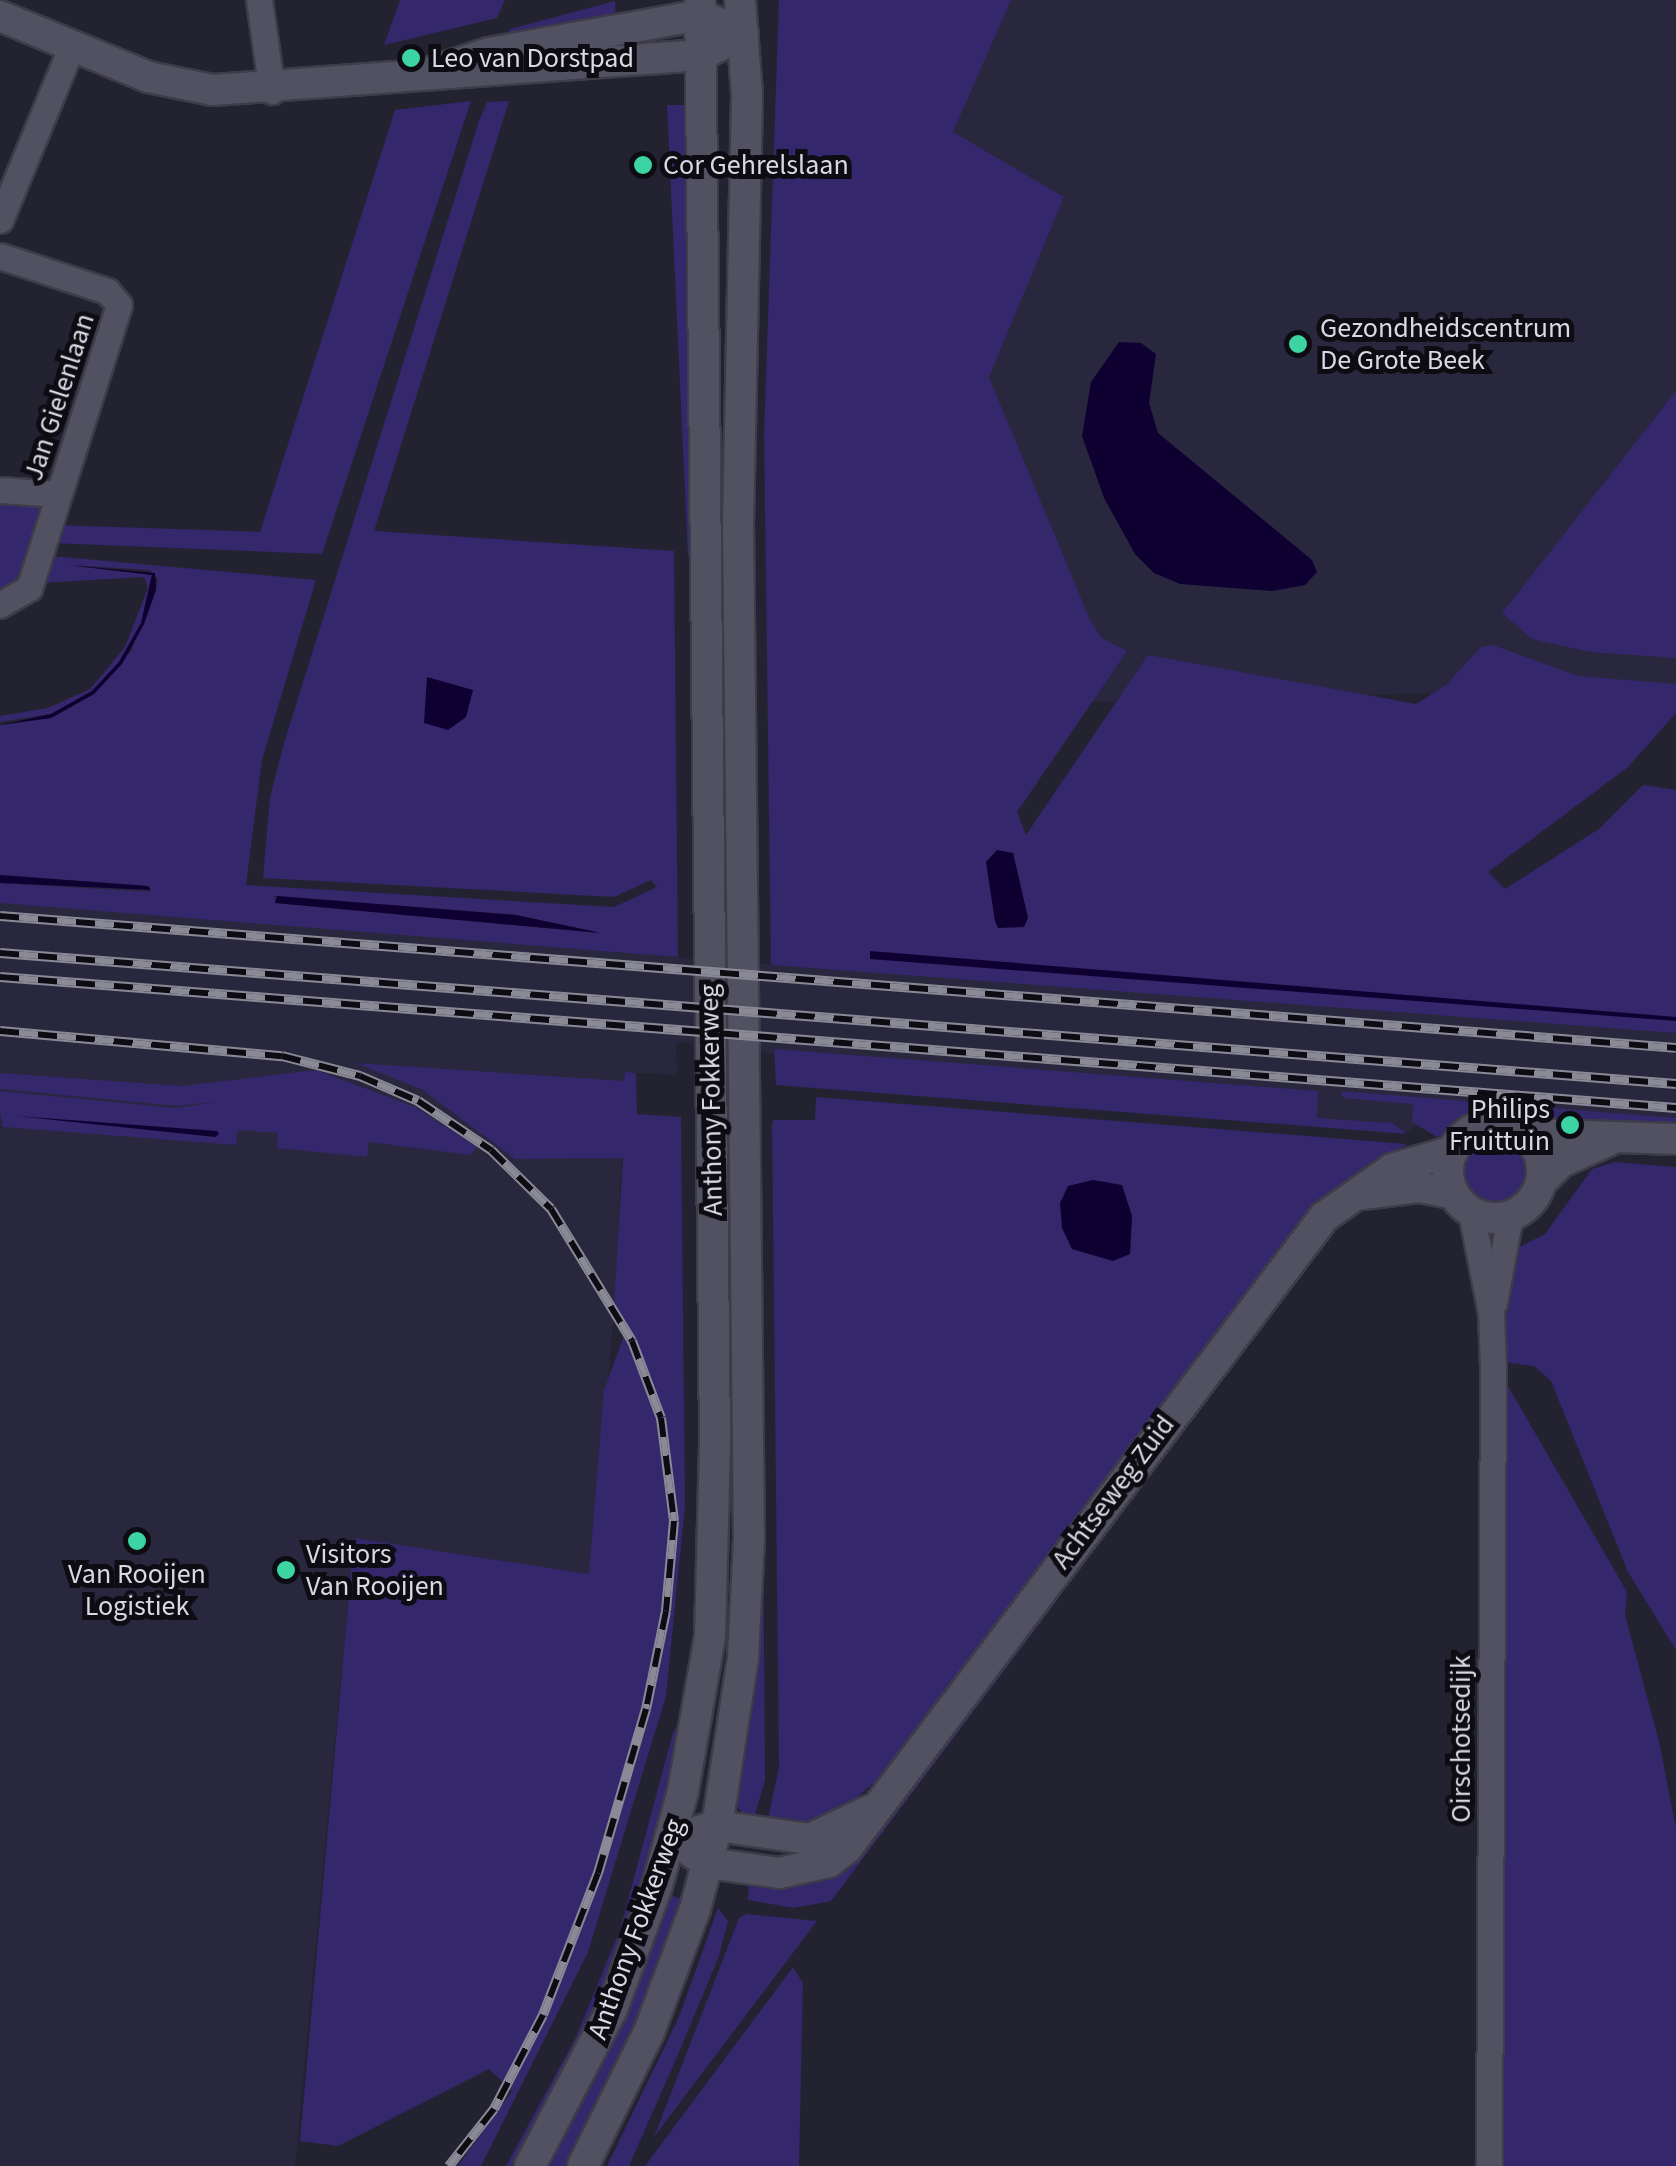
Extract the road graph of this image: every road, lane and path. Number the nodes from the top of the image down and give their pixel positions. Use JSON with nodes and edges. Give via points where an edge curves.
{"nodes":[{"id":1,"x":259,"y":0,"type":"edge"},
{"id":2,"x":740,"y":0,"type":"edge"},
{"id":3,"x":701,"y":8,"type":"edge"},
{"id":4,"x":0,"y":16,"type":"edge"},
{"id":5,"x":742,"y":34,"type":"junction"},
{"id":6,"x":72,"y":45,"type":"junction"},
{"id":7,"x":700,"y":55,"type":"junction"},
{"id":8,"x":432,"y":72,"type":"junction"},
{"id":9,"x":272,"y":91,"type":"junction"},
{"id":10,"x":0,"y":220,"type":"edge"},
{"id":11,"x":0,"y":256,"type":"edge"},
{"id":12,"x":0,"y":490,"type":"edge"},
{"id":13,"x":58,"y":494,"type":"junction"},
{"id":14,"x":0,"y":605,"type":"edge"},
{"id":15,"x":1524,"y":1134,"type":"junction"},
{"id":16,"x":1620,"y":1136,"type":"junction"},
{"id":17,"x":1676,"y":1140,"type":"edge"},
{"id":18,"x":1453,"y":1151,"type":"junction"},
{"id":19,"x":1541,"y":1182,"type":"junction"},
{"id":20,"x":1346,"y":1200,"type":"junction"},
{"id":21,"x":1462,"y":1203,"type":"junction"},
{"id":22,"x":1510,"y":1216,"type":"junction"},
{"id":23,"x":1492,"y":1313,"type":"junction"},
{"id":24,"x":890,"y":1794,"type":"junction"},
{"id":25,"x":717,"y":1826,"type":"junction"},
{"id":26,"x":672,"y":1839,"type":"junction"},
{"id":27,"x":708,"y":1863,"type":"junction"},
{"id":28,"x":530,"y":2166,"type":"edge"},
{"id":29,"x":583,"y":2166,"type":"edge"},
{"id":30,"x":1488,"y":2166,"type":"edge"}],
"edges":[{"from":1,"to":9,"type":"street"},
{"from":2,"to":5,"type":"main road","name":"Anthony Fokkerweg"},
{"from":3,"to":5,"type":"main road"},
{"from":3,"to":7,"type":"main road","name":"Anthony Fokkerweg"},
{"from":3,"to":8,"type":"main road","via":[[489,53]]},
{"from":4,"to":6,"type":"main road"},
{"from":5,"to":7,"type":"main road"},
{"from":5,"to":25,"type":"main road","name":"Anthony Fokkerweg","via":[[747,94],[738,526],[749,1538],[741,1681]]},
{"from":6,"to":9,"type":"main road","via":[[148,76],[213,90]]},
{"from":6,"to":10,"type":"street"},
{"from":7,"to":8,"type":"main road","via":[[482,75]]},
{"from":7,"to":26,"type":"main road","name":"Anthony Fokkerweg","via":[[715,1539],[710,1636]]},
{"from":8,"to":9,"type":"main road"},
{"from":11,"to":13,"type":"street","name":"Jan Gielenlaan","via":[[107,292],[119,305]]},
{"from":12,"to":13,"type":"street"},
{"from":13,"to":14,"type":"street","name":"Jan Gielenlaan","via":[[30,588]]},
{"from":15,"to":16,"type":"main road"},
{"from":15,"to":18,"type":"main road","via":[[1484,1125]]},
{"from":15,"to":19,"type":"main road","via":[[1540,1155]]},
{"from":16,"to":17,"type":"main road"},
{"from":16,"to":19,"type":"main road","via":[[1586,1148]]},
{"from":18,"to":20,"type":"main road","name":"Achtseweg Zuid","via":[[1392,1169]]},
{"from":18,"to":21,"type":"main road"},
{"from":19,"to":22,"type":"main road"},
{"from":20,"to":21,"type":"main road","via":[[1392,1188]]},
{"from":20,"to":24,"type":"main road","name":"Achtseweg Zuid","via":[[1296,1250]]},
{"from":21,"to":22,"type":"main road"},
{"from":21,"to":23,"type":"street","name":"Oirschotsedijk"},
{"from":22,"to":23,"type":"street","name":"Oirschotsedijk"},
{"from":23,"to":30,"type":"street","name":"Oirschotsedijk"},
{"from":24,"to":25,"type":"main road","name":"Achtseweg Zuid","via":[[853,1823],[810,1839]]},
{"from":24,"to":27,"type":"main road","name":"Achtseweg Zuid","via":[[867,1828],[829,1862],[779,1873]]},
{"from":25,"to":26,"type":"main road","name":"Achtseweg Zuid"},
{"from":25,"to":27,"type":"main road","name":"Anthony Fokkerweg"},
{"from":26,"to":27,"type":"main road","name":"Achtseweg Zuid"},
{"from":26,"to":28,"type":"main road","name":"Anthony Fokkerweg","via":[[612,2009]]},
{"from":27,"to":29,"type":"main road","name":"Anthony Fokkerweg","via":[[665,1996]]}]}
